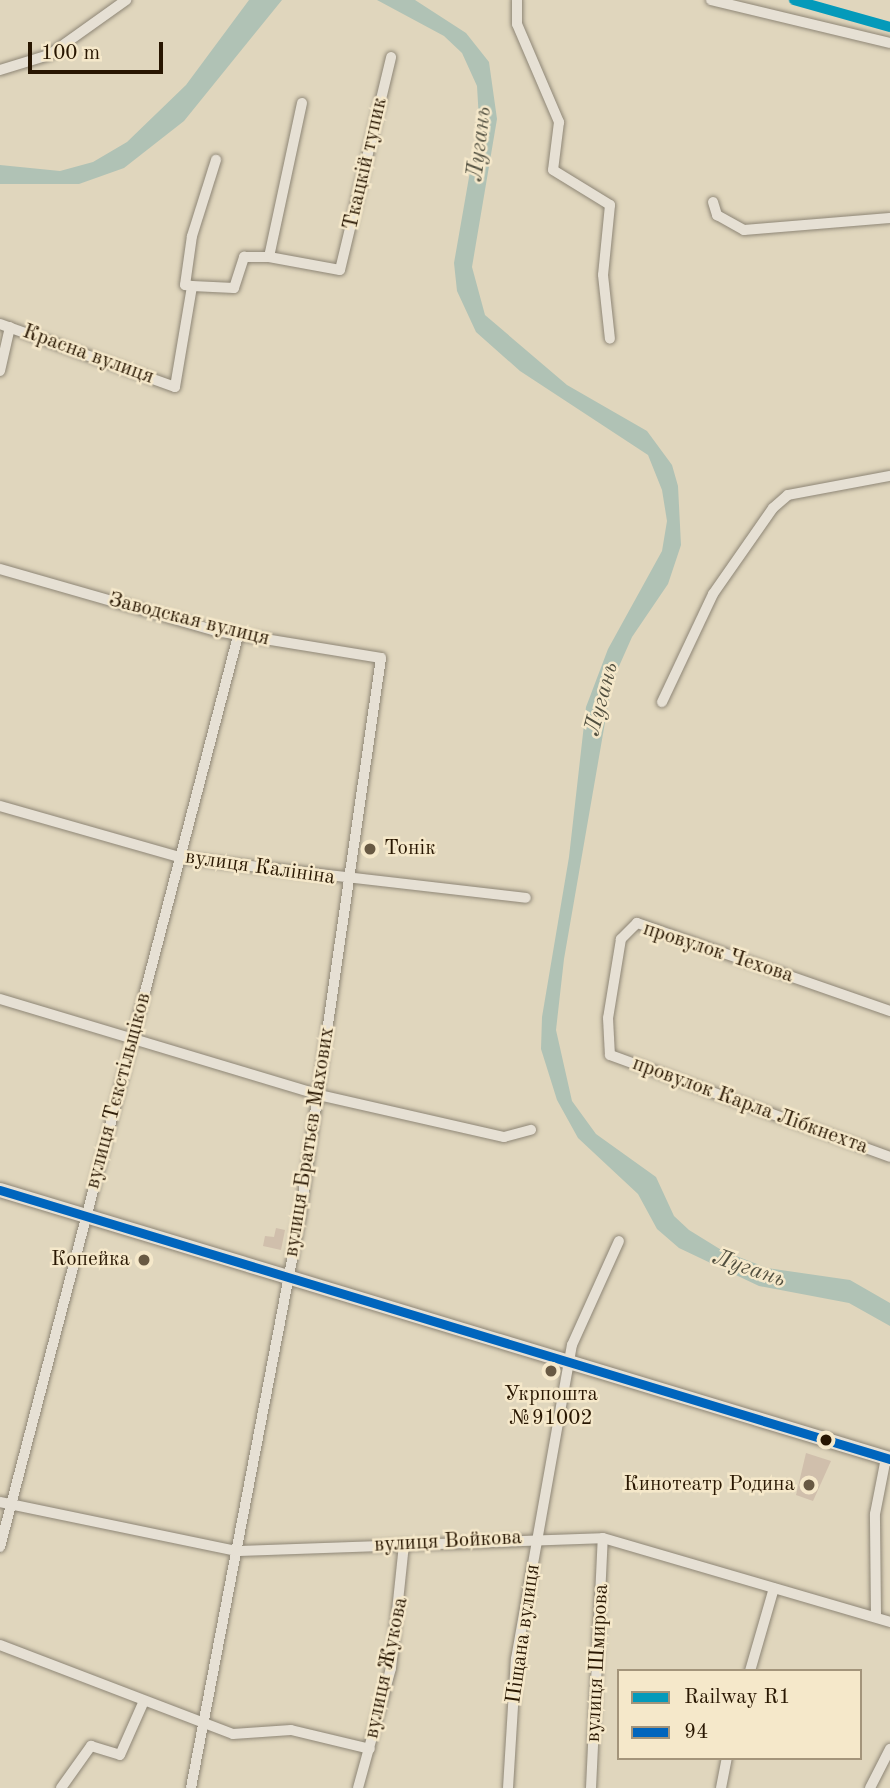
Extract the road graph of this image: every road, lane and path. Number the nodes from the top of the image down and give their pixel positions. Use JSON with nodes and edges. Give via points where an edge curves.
{"nodes":[{"id":1,"x":126,"y":0,"type":"edge"},
{"id":2,"x":517,"y":0,"type":"edge"},
{"id":3,"x":711,"y":0,"type":"edge"},
{"id":4,"x":890,"y":43,"type":"edge"},
{"id":5,"x":391,"y":57,"type":"dead end"},
{"id":6,"x":0,"y":70,"type":"edge"},
{"id":7,"x":302,"y":103,"type":"dead end"},
{"id":8,"x":216,"y":160,"type":"dead end"},
{"id":9,"x":713,"y":202,"type":"dead end"},
{"id":10,"x":890,"y":218,"type":"edge"},
{"id":11,"x":269,"y":257,"type":"junction"},
{"id":12,"x":192,"y":286,"type":"junction"},
{"id":13,"x":5,"y":326,"type":"edge"},
{"id":14,"x":610,"y":339,"type":"dead end"},
{"id":15,"x":0,"y":371,"type":"edge"},
{"id":16,"x":890,"y":476,"type":"edge"},
{"id":17,"x":0,"y":569,"type":"edge"},
{"id":18,"x":238,"y":636,"type":"junction"},
{"id":19,"x":381,"y":658,"type":"joint"},
{"id":20,"x":662,"y":702,"type":"dead end"},
{"id":21,"x":0,"y":806,"type":"edge"},
{"id":22,"x":182,"y":858,"type":"junction"},
{"id":23,"x":349,"y":881,"type":"junction"},
{"id":24,"x":526,"y":898,"type":"dead end"},
{"id":25,"x":0,"y":999,"type":"edge"},
{"id":26,"x":890,"y":1011,"type":"edge"},
{"id":27,"x":133,"y":1042,"type":"junction"},
{"id":28,"x":610,"y":1055,"type":"joint"},
{"id":29,"x":319,"y":1095,"type":"junction"},
{"id":30,"x":531,"y":1130,"type":"dead end"},
{"id":31,"x":890,"y":1157,"type":"edge"},
{"id":32,"x":0,"y":1190,"type":"edge"},
{"id":33,"x":85,"y":1216,"type":"junction"},
{"id":34,"x":619,"y":1241,"type":"dead end"},
{"id":35,"x":289,"y":1275,"type":"junction"},
{"id":36,"x":569,"y":1363,"type":"junction"},
{"id":37,"x":888,"y":1459,"type":"edge"},
{"id":38,"x":0,"y":1502,"type":"edge"},
{"id":39,"x":12,"y":1505,"type":"junction"},
{"id":40,"x":538,"y":1537,"type":"junction"},
{"id":41,"x":603,"y":1538,"type":"junction"},
{"id":42,"x":404,"y":1545,"type":"junction"},
{"id":43,"x":0,"y":1547,"type":"edge"},
{"id":44,"x":237,"y":1551,"type":"junction"},
{"id":45,"x":774,"y":1588,"type":"junction"},
{"id":46,"x":876,"y":1617,"type":"junction"},
{"id":47,"x":890,"y":1622,"type":"edge"},
{"id":48,"x":0,"y":1645,"type":"edge"},
{"id":49,"x":751,"y":1669,"type":"edge"},
{"id":50,"x":143,"y":1703,"type":"junction"},
{"id":51,"x":202,"y":1721,"type":"junction"},
{"id":52,"x":370,"y":1749,"type":"junction"},
{"id":53,"x":890,"y":1749,"type":"edge"},
{"id":54,"x":727,"y":1760,"type":"edge"},
{"id":55,"x":61,"y":1788,"type":"edge"},
{"id":56,"x":191,"y":1788,"type":"edge"},
{"id":57,"x":358,"y":1788,"type":"edge"},
{"id":58,"x":508,"y":1788,"type":"edge"},
{"id":59,"x":591,"y":1788,"type":"edge"},
{"id":60,"x":720,"y":1788,"type":"edge"},
{"id":61,"x":870,"y":1788,"type":"edge"}],
"edges":[{"from":1,"to":6,"type":"street","via":[[49,55]]},
{"from":2,"to":14,"type":"street","via":[[517,24],[559,121],[553,170],[610,205],[603,285]]},
{"from":3,"to":4,"type":"street"},
{"from":5,"to":11,"type":"street","name":"Ткацкій тупик","via":[[340,270]]},
{"from":7,"to":11,"type":"street"},
{"from":8,"to":12,"type":"street","via":[[190,247],[185,285]]},
{"from":9,"to":10,"type":"street","via":[[717,215],[744,230]]},
{"from":11,"to":12,"type":"street","via":[[244,257],[234,288]]},
{"from":12,"to":13,"type":"street","name":"Красна вулиця","via":[[175,387]]},
{"from":13,"to":15,"type":"street"},
{"from":16,"to":20,"type":"street","via":[[788,495],[773,508],[713,594]]},
{"from":17,"to":18,"type":"street","name":"Заводская вулиця"},
{"from":18,"to":19,"type":"street","name":"Заводская вулиця"},
{"from":18,"to":22,"type":"street","name":"вулиця Тєкстільщіков"},
{"from":19,"to":23,"type":"street","name":"вулиця Братьєв Махових"},
{"from":21,"to":22,"type":"street","name":"вулиця Калініна"},
{"from":22,"to":23,"type":"street","name":"вулиця Калініна"},
{"from":22,"to":27,"type":"street","name":"вулиця Тєкстільщіков"},
{"from":23,"to":24,"type":"street","name":"вулиця Калініна"},
{"from":23,"to":29,"type":"street","name":"вулиця Братьєв Махових"},
{"from":25,"to":27,"type":"street"},
{"from":26,"to":28,"type":"street","name":"провулок Чехова","via":[[637,923],[621,939],[608,1018]]},
{"from":27,"to":29,"type":"street"},
{"from":27,"to":33,"type":"street","name":"вулиця Тєкстільщіков"},
{"from":28,"to":31,"type":"street","name":"провулок Карла Лібкнехта"},
{"from":29,"to":30,"type":"street","via":[[504,1137]]},
{"from":29,"to":35,"type":"street","name":"вулиця Братьєв Махових"},
{"from":32,"to":33,"type":"street"},
{"from":33,"to":35,"type":"street"},
{"from":33,"to":39,"type":"street","name":"вулиця Тєкстільщіков"},
{"from":34,"to":36,"type":"street","name":"Піщана вулиця","via":[[572,1345]]},
{"from":35,"to":36,"type":"street"},
{"from":35,"to":44,"type":"street","name":"вулиця Братьєв Махових"},
{"from":36,"to":37,"type":"street"},
{"from":36,"to":40,"type":"street","name":"Піщана вулиця"},
{"from":37,"to":46,"type":"street","via":[[875,1514]]},
{"from":38,"to":39,"type":"street","name":"вулиця Войкова"},
{"from":39,"to":43,"type":"street","name":"вулиця Тєкстільщіков"},
{"from":39,"to":44,"type":"street","name":"вулиця Войкова"},
{"from":40,"to":41,"type":"street","name":"вулиця Войкова"},
{"from":40,"to":42,"type":"street","name":"вулиця Войкова"},
{"from":40,"to":58,"type":"street","name":"Піщана вулиця","via":[[516,1659]]},
{"from":41,"to":45,"type":"street","name":"вулиця Войкова"},
{"from":41,"to":59,"type":"street","name":"вулиця Шмирова"},
{"from":42,"to":44,"type":"street","name":"вулиця Войкова"},
{"from":42,"to":52,"type":"street","name":"вулиця Жукова","via":[[391,1668]]},
{"from":44,"to":51,"type":"street","name":"вулиця Братьєв Махових"},
{"from":45,"to":46,"type":"street","name":"вулиця Войкова"},
{"from":45,"to":49,"type":"street"},
{"from":46,"to":47,"type":"street","name":"вулиця Войкова"},
{"from":48,"to":50,"type":"street"},
{"from":50,"to":51,"type":"street"},
{"from":50,"to":55,"type":"street","via":[[120,1755],[91,1745]]},
{"from":51,"to":52,"type":"street","via":[[233,1734],[291,1730]]},
{"from":51,"to":56,"type":"street","name":"вулиця Братьєв Махових"},
{"from":52,"to":57,"type":"street","name":"вулиця Жукова"},
{"from":53,"to":61,"type":"street"},
{"from":54,"to":60,"type":"street"}]}
